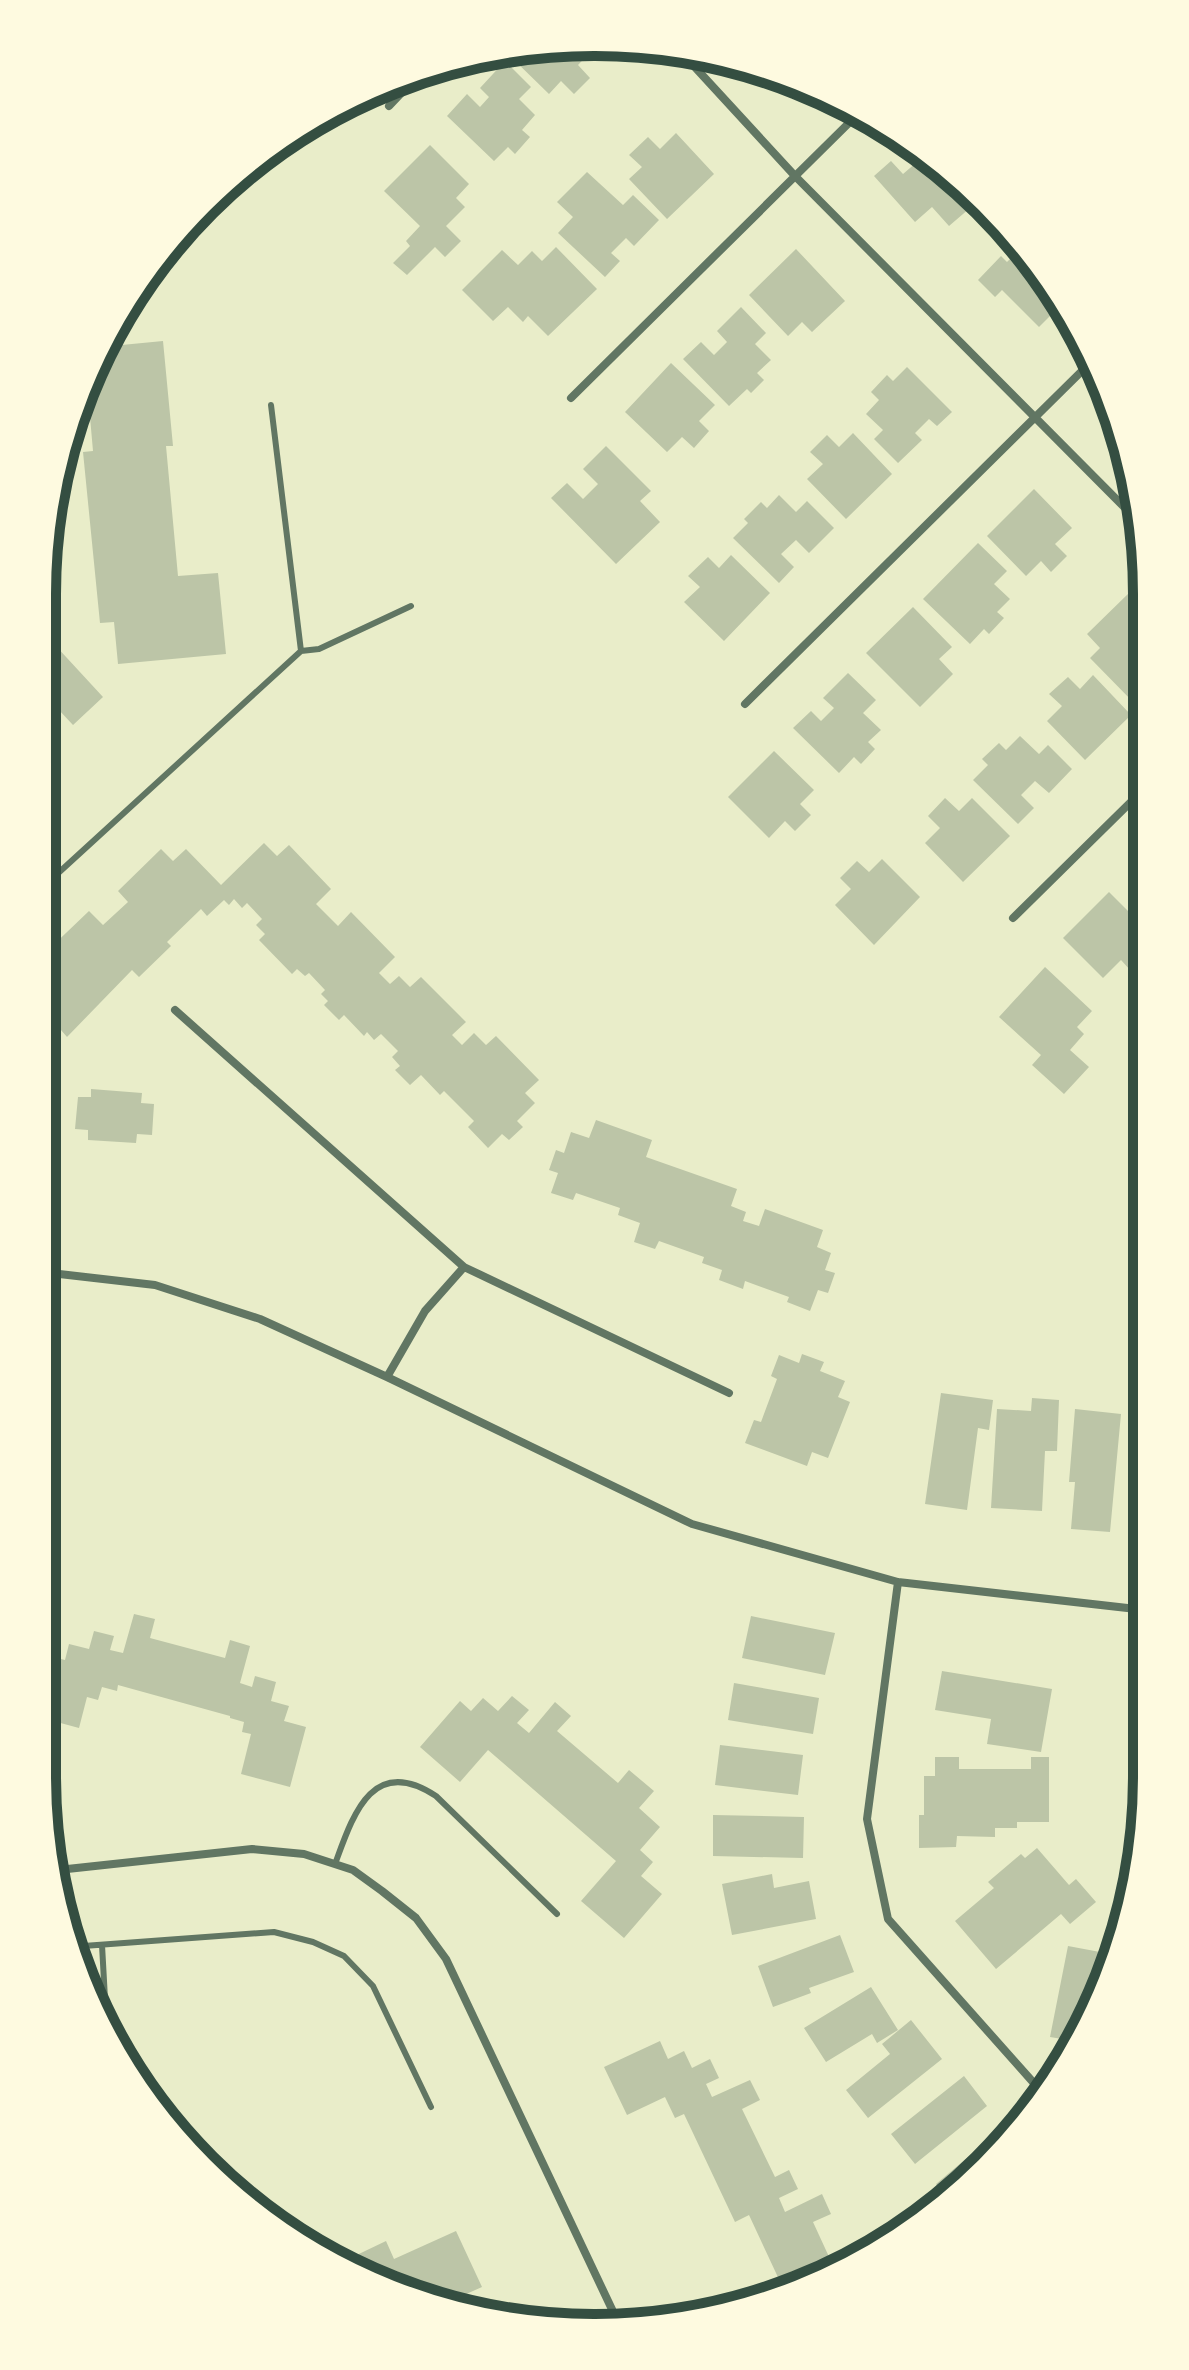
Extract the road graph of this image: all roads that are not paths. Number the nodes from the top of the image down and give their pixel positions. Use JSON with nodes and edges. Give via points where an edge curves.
{"nodes":[{"id":1,"x":693,"y":65,"type":"edge"},
{"id":2,"x":402,"y":92,"type":"edge"},
{"id":3,"x":389,"y":106,"type":"dead end"},
{"id":4,"x":851,"y":121,"type":"edge"},
{"id":5,"x":795,"y":176,"type":"junction"},
{"id":6,"x":1083,"y":370,"type":"edge"},
{"id":7,"x":571,"y":398,"type":"dead end"},
{"id":8,"x":271,"y":405,"type":"dead end"},
{"id":9,"x":1036,"y":417,"type":"junction"},
{"id":10,"x":1126,"y":508,"type":"edge"},
{"id":11,"x":411,"y":606,"type":"dead end"},
{"id":12,"x":301,"y":651,"type":"junction"},
{"id":13,"x":745,"y":704,"type":"dead end"},
{"id":14,"x":1133,"y":800,"type":"edge"},
{"id":15,"x":56,"y":875,"type":"edge"},
{"id":16,"x":1013,"y":918,"type":"dead end"},
{"id":17,"x":175,"y":1010,"type":"dead end"},
{"id":18,"x":464,"y":1267,"type":"junction"},
{"id":19,"x":56,"y":1274,"type":"edge"},
{"id":20,"x":387,"y":1377,"type":"junction"},
{"id":21,"x":729,"y":1393,"type":"dead end"},
{"id":22,"x":898,"y":1582,"type":"junction"},
{"id":23,"x":1133,"y":1609,"type":"edge"},
{"id":24,"x":335,"y":1864,"type":"junction"},
{"id":25,"x":64,"y":1869,"type":"edge"},
{"id":26,"x":557,"y":1914,"type":"dead end"},
{"id":27,"x":102,"y":1945,"type":"junction"},
{"id":28,"x":84,"y":1946,"type":"edge"},
{"id":29,"x":105,"y":1999,"type":"edge"},
{"id":30,"x":1035,"y":2085,"type":"edge"},
{"id":31,"x":431,"y":2107,"type":"dead end"},
{"id":32,"x":614,"y":2313,"type":"edge"}],
"edges":[{"from":1,"to":5,"type":"street"},
{"from":2,"to":3,"type":"street"},
{"from":4,"to":5,"type":"street"},
{"from":5,"to":7,"type":"street"},
{"from":5,"to":9,"type":"street"},
{"from":6,"to":9,"type":"street"},
{"from":8,"to":12,"type":"lane"},
{"from":9,"to":10,"type":"street"},
{"from":9,"to":13,"type":"street"},
{"from":11,"to":12,"type":"lane","via":[[319,649]]},
{"from":12,"to":15,"type":"lane"},
{"from":14,"to":16,"type":"street"},
{"from":17,"to":18,"type":"street"},
{"from":18,"to":20,"type":"street","via":[[425,1311]]},
{"from":18,"to":21,"type":"street"},
{"from":19,"to":20,"type":"street","via":[[155,1285],[260,1319]]},
{"from":20,"to":22,"type":"street","via":[[692,1524]]},
{"from":22,"to":23,"type":"street"},
{"from":22,"to":30,"type":"street","via":[[867,1819],[888,1919]]},
{"from":24,"to":25,"type":"street","via":[[304,1854],[252,1849]]},
{"from":24,"to":26,"type":"lane","via":[[354,1815],[373,1790],[400,1782],[420,1786]]},
{"from":24,"to":32,"type":"street","via":[[353,1870],[416,1918],[446,1959]]},
{"from":27,"to":28,"type":"lane"},
{"from":27,"to":29,"type":"lane"},
{"from":27,"to":31,"type":"lane","via":[[274,1932],[344,1956],[373,1986]]}]}
